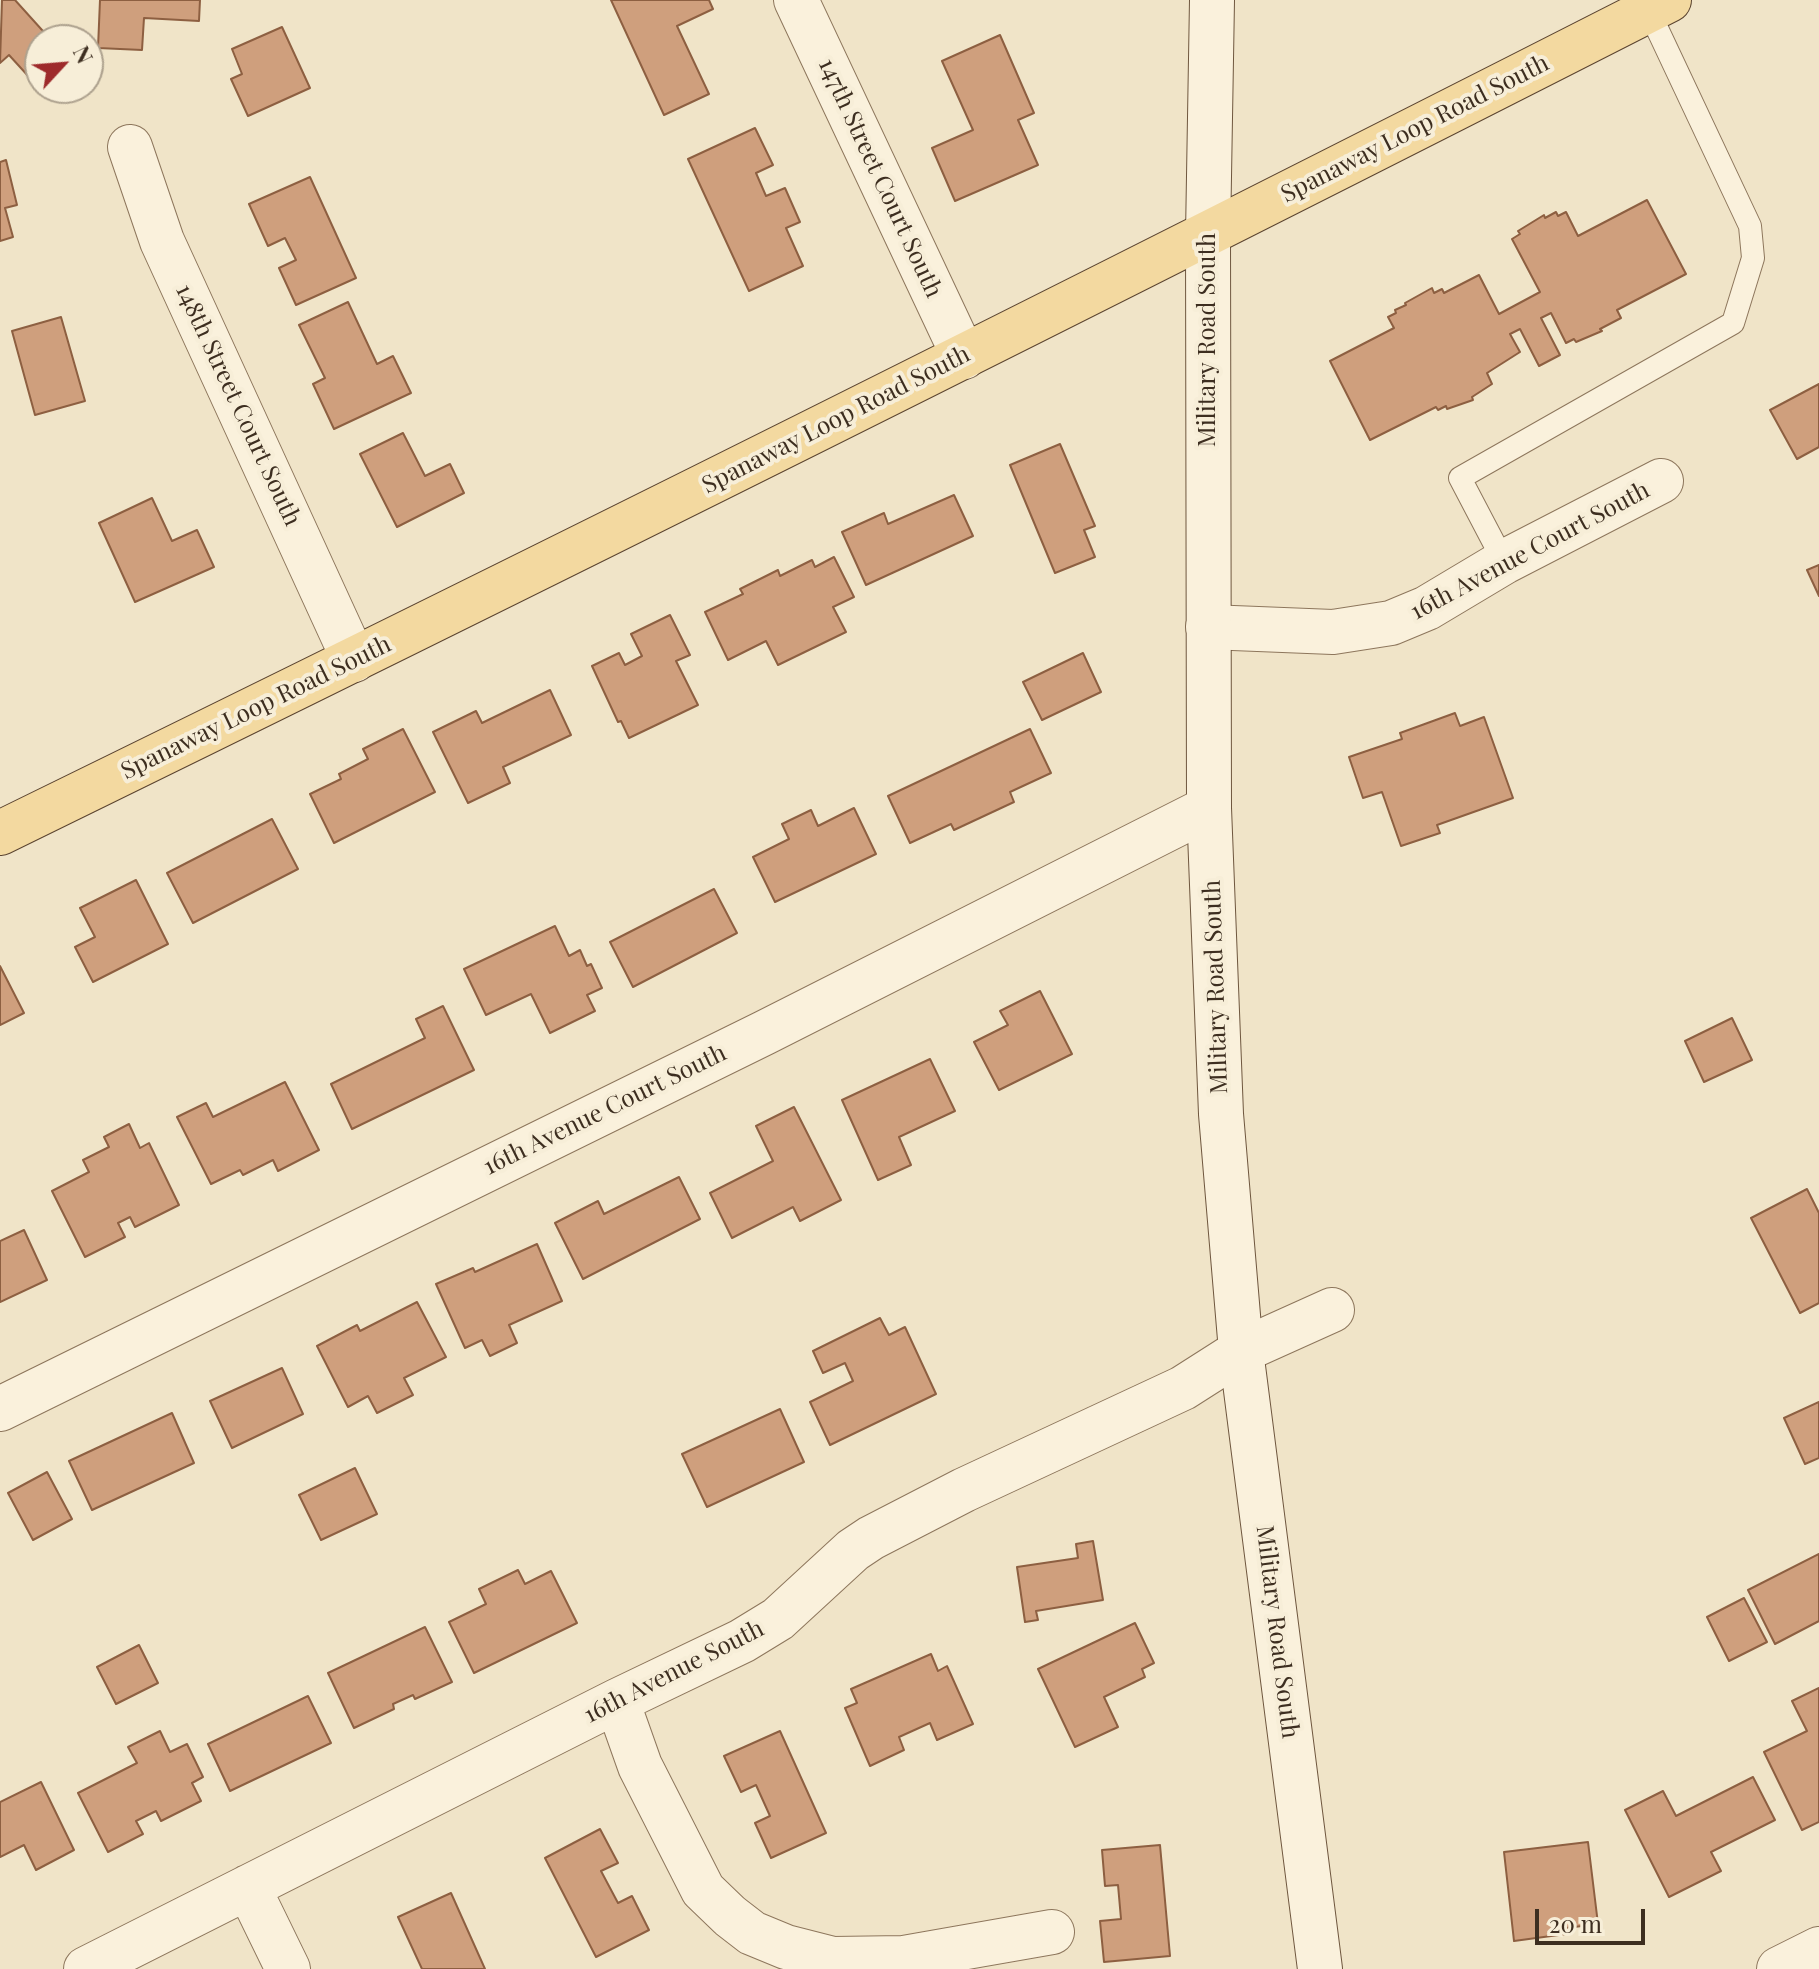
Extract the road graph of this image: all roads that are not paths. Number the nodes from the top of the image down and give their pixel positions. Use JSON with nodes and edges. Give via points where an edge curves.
{"nodes":[{"id":1,"x":796,"y":0,"type":"edge"},
{"id":2,"x":1212,"y":0,"type":"edge"},
{"id":3,"x":1654,"y":4,"type":"edge"},
{"id":4,"x":130,"y":147,"type":"dead end"},
{"id":5,"x":1208,"y":235,"type":"junction"},
{"id":6,"x":964,"y":357,"type":"junction"},
{"id":7,"x":1661,"y":481,"type":"dead end"},
{"id":8,"x":1504,"y":562,"type":"junction"},
{"id":9,"x":1208,"y":627,"type":"junction"},
{"id":10,"x":354,"y":660,"type":"junction"},
{"id":11,"x":1209,"y":808,"type":"junction"},
{"id":12,"x":0,"y":833,"type":"edge"},
{"id":13,"x":1332,"y":1310,"type":"dead end"},
{"id":14,"x":1241,"y":1351,"type":"junction"},
{"id":15,"x":0,"y":1409,"type":"edge"},
{"id":16,"x":617,"y":1701,"type":"junction"},
{"id":17,"x":248,"y":1887,"type":"junction"},
{"id":18,"x":1052,"y":1932,"type":"dead end"},
{"id":19,"x":1819,"y":1949,"type":"edge"},
{"id":20,"x":86,"y":1969,"type":"edge"},
{"id":21,"x":288,"y":1969,"type":"edge"},
{"id":22,"x":1320,"y":1969,"type":"edge"},
{"id":23,"x":1779,"y":1969,"type":"edge"}],
"edges":[{"from":1,"to":6,"type":"street","name":"147th Street Court South"},
{"from":2,"to":5,"type":"street","name":"Military Road South"},
{"from":3,"to":5,"type":"main road","name":"Spanaway Loop Road South"},
{"from":3,"to":8,"type":"lane","via":[[1750,226],[1753,258],[1733,323],[1460,478]]},
{"from":4,"to":10,"type":"street","name":"148th Street Court South","via":[[162,241]]},
{"from":5,"to":6,"type":"main road","name":"Spanaway Loop Road South"},
{"from":5,"to":9,"type":"street","name":"Military Road South"},
{"from":6,"to":10,"type":"main road","name":"Spanaway Loop Road South"},
{"from":7,"to":8,"type":"street","name":"16th Avenue Court South"},
{"from":8,"to":9,"type":"street","name":"16th Avenue Court South","via":[[1391,623],[1333,632]]},
{"from":9,"to":11,"type":"street","name":"Military Road South"},
{"from":10,"to":12,"type":"main road","name":"Spanaway Loop Road South"},
{"from":11,"to":14,"type":"street","name":"Military Road South","via":[[1221,1114]]},
{"from":11,"to":15,"type":"street","name":"16th Avenue Court South"},
{"from":13,"to":14,"type":"street","name":"16th Avenue South"},
{"from":14,"to":16,"type":"street","name":"16th Avenue South","via":[[1183,1388],[871,1538],[778,1619]]},
{"from":14,"to":22,"type":"street","name":"Military Road South"},
{"from":16,"to":17,"type":"street","name":"16th Avenue South"},
{"from":16,"to":18,"type":"street","via":[[640,1766],[703,1890],[752,1933],[833,1959],[904,1958]]},
{"from":17,"to":20,"type":"street","name":"16th Avenue South"},
{"from":17,"to":21,"type":"street"},
{"from":19,"to":23,"type":"street"}]}
